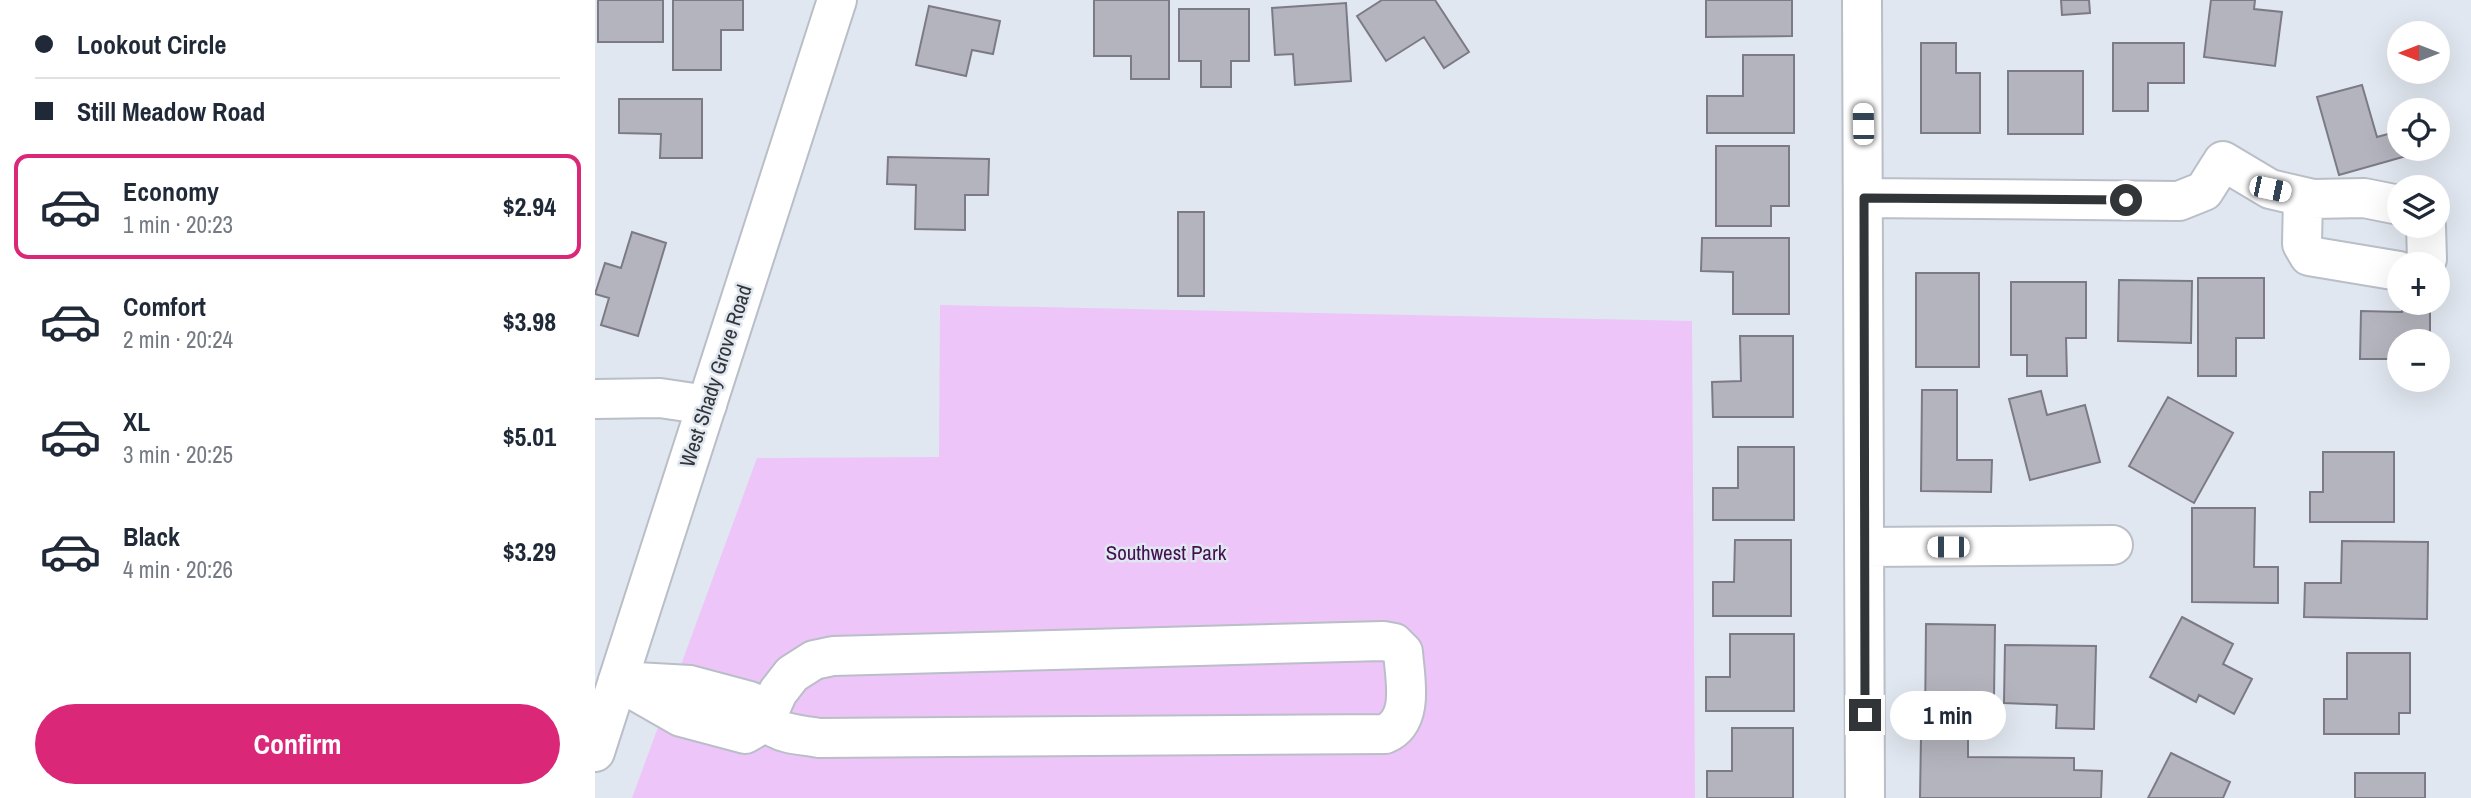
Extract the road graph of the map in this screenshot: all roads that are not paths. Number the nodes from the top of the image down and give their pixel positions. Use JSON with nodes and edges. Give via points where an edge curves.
{"nodes":[{"id":1,"x":837,"y":0,"type":"edge"},
{"id":2,"x":1862,"y":0,"type":"edge"},
{"id":3,"x":2303,"y":197,"type":"junction"},
{"id":4,"x":1864,"y":198,"type":"junction"},
{"id":5,"x":2387,"y":203,"type":"edge"},
{"id":6,"x":2387,"y":269,"type":"edge"},
{"id":7,"x":595,"y":398,"type":"edge"},
{"id":8,"x":707,"y":405,"type":"junction"},
{"id":9,"x":2113,"y":545,"type":"dead end"},
{"id":10,"x":1865,"y":547,"type":"junction"},
{"id":11,"x":618,"y":681,"type":"junction"},
{"id":12,"x":764,"y":723,"type":"junction"},
{"id":13,"x":597,"y":738,"type":"edge"},
{"id":14,"x":1865,"y":798,"type":"edge"}],
"edges":[{"from":1,"to":8,"type":"street","name":"West Shady Grove Road"},
{"from":2,"to":4,"type":"street"},
{"from":3,"to":4,"type":"street","via":[[2270,189],[2223,160],[2204,191],[2179,201]]},
{"from":3,"to":5,"type":"street"},
{"from":3,"to":6,"type":"street","via":[[2302,244],[2309,256]]},
{"from":4,"to":10,"type":"street"},
{"from":7,"to":8,"type":"street","via":[[660,398]]},
{"from":8,"to":11,"type":"street","name":"West Shady Grove Road"},
{"from":9,"to":10,"type":"street"},
{"from":10,"to":14,"type":"street"},
{"from":11,"to":12,"type":"street","via":[[681,717],[745,734]]},
{"from":11,"to":13,"type":"street","name":"West Shady Grove Road"},
{"from":12,"to":12,"type":"street","via":[[780,732],[819,738],[1385,734],[1400,723],[1405,709],[1403,652],[1394,643],[1383,641],[833,656],[814,660],[792,674]]}]}
